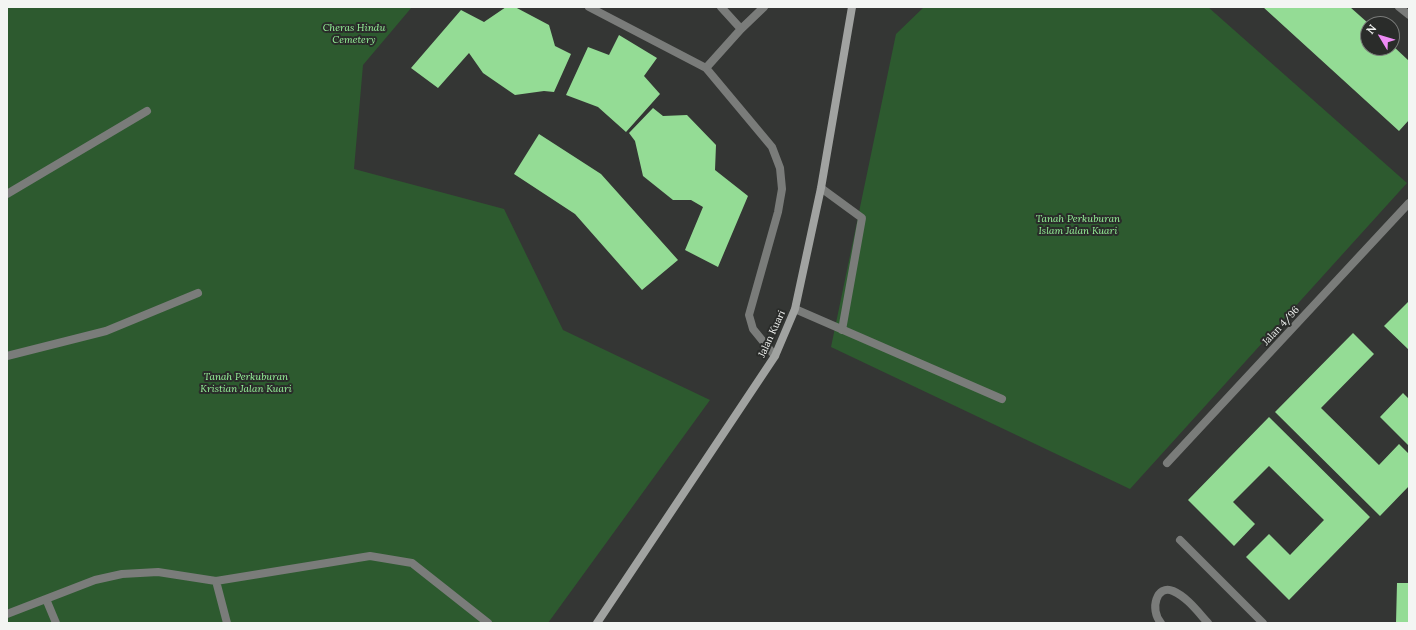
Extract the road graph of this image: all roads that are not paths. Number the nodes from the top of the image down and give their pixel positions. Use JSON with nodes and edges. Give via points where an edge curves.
{"nodes":[{"id":1,"x":589,"y":7,"type":"edge"},
{"id":2,"x":721,"y":7,"type":"edge"},
{"id":3,"x":764,"y":7,"type":"edge"},
{"id":4,"x":852,"y":7,"type":"edge"},
{"id":5,"x":1399,"y":7,"type":"edge"},
{"id":6,"x":1409,"y":15,"type":"edge"},
{"id":7,"x":741,"y":29,"type":"junction"},
{"id":8,"x":706,"y":68,"type":"junction"},
{"id":9,"x":147,"y":111,"type":"dead end"},
{"id":10,"x":821,"y":188,"type":"junction"},
{"id":11,"x":7,"y":194,"type":"edge"},
{"id":12,"x":1408,"y":206,"type":"edge"},
{"id":13,"x":198,"y":293,"type":"dead end"},
{"id":14,"x":795,"y":308,"type":"junction"},
{"id":15,"x":842,"y":330,"type":"junction"},
{"id":16,"x":7,"y":356,"type":"edge"},
{"id":17,"x":775,"y":356,"type":"junction"},
{"id":18,"x":1002,"y":399,"type":"dead end"},
{"id":19,"x":1167,"y":463,"type":"dead end"},
{"id":20,"x":1180,"y":540,"type":"dead end"},
{"id":21,"x":216,"y":581,"type":"junction"},
{"id":22,"x":46,"y":599,"type":"junction"},
{"id":23,"x":7,"y":614,"type":"edge"},
{"id":24,"x":56,"y":623,"type":"edge"},
{"id":25,"x":227,"y":623,"type":"edge"},
{"id":26,"x":488,"y":623,"type":"edge"},
{"id":27,"x":597,"y":623,"type":"edge"},
{"id":28,"x":1161,"y":623,"type":"edge"},
{"id":29,"x":1208,"y":623,"type":"edge"},
{"id":30,"x":1264,"y":623,"type":"edge"}],
"edges":[{"from":1,"to":8,"type":"street"},
{"from":2,"to":7,"type":"street"},
{"from":3,"to":7,"type":"street"},
{"from":4,"to":10,"type":"street","name":"Jalan Kuari"},
{"from":5,"to":6,"type":"street"},
{"from":7,"to":8,"type":"street"},
{"from":8,"to":17,"type":"street","via":[[772,147],[780,168],[782,189],[778,212],[750,315],[753,328]]},
{"from":9,"to":11,"type":"street"},
{"from":10,"to":14,"type":"street","name":"Jalan Kuari"},
{"from":10,"to":15,"type":"street","via":[[862,218]]},
{"from":12,"to":19,"type":"street","name":"Jalan 4/96"},
{"from":13,"to":16,"type":"street","via":[[106,331]]},
{"from":14,"to":15,"type":"street"},
{"from":14,"to":17,"type":"street","name":"Jalan Kuari"},
{"from":15,"to":18,"type":"street"},
{"from":17,"to":27,"type":"street","name":"Jalan Kuari"},
{"from":20,"to":30,"type":"street"},
{"from":21,"to":22,"type":"street","via":[[158,572],[122,574],[95,580]]},
{"from":21,"to":25,"type":"street"},
{"from":21,"to":26,"type":"street","via":[[370,556],[412,563]]},
{"from":22,"to":23,"type":"street"},
{"from":22,"to":24,"type":"street"},
{"from":28,"to":29,"type":"street","via":[[1154,611],[1154,604],[1165,590],[1172,590],[1182,596]]}]}
